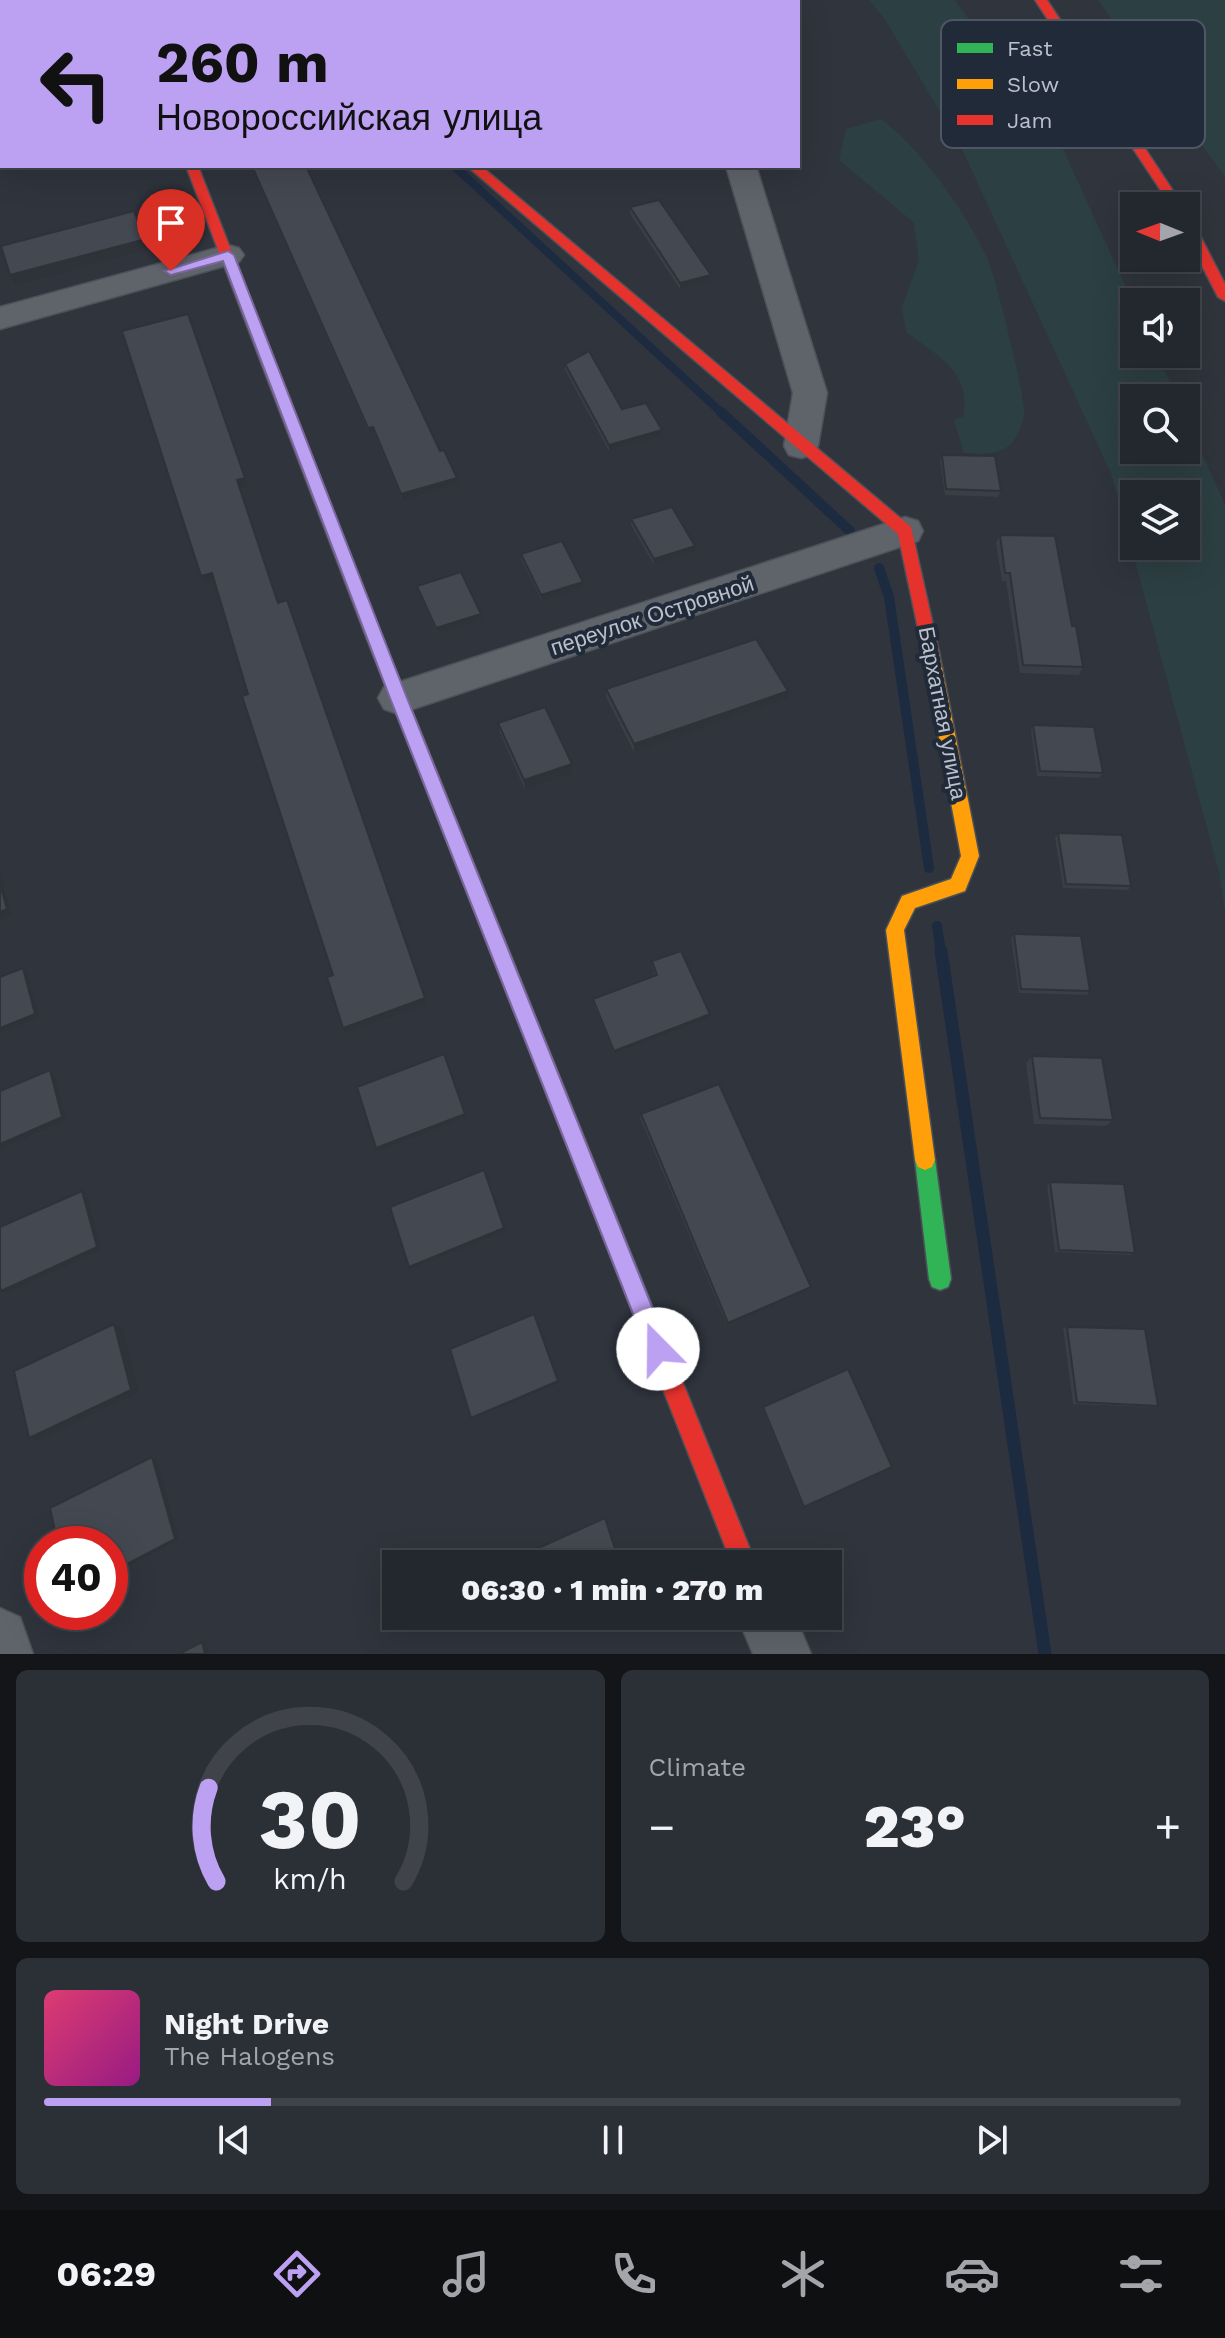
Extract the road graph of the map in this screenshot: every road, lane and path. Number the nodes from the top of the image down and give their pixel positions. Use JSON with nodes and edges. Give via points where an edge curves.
{"nodes":[{"id":1,"x":1041,"y":0,"type":"edge"},
{"id":2,"x":1054,"y":20,"type":"edge"},
{"id":3,"x":1139,"y":148,"type":"edge"},
{"id":4,"x":193,"y":168,"type":"edge"},
{"id":5,"x":475,"y":168,"type":"edge"},
{"id":6,"x":742,"y":168,"type":"edge"},
{"id":7,"x":1168,"y":192,"type":"edge"},
{"id":8,"x":1200,"y":249,"type":"edge"},
{"id":9,"x":228,"y":255,"type":"junction"},
{"id":10,"x":1225,"y":297,"type":"edge"},
{"id":11,"x":0,"y":318,"type":"edge"},
{"id":12,"x":801,"y":446,"type":"junction"},
{"id":13,"x":905,"y":531,"type":"junction"},
{"id":14,"x":398,"y":698,"type":"junction"},
{"id":15,"x":940,"y":1279,"type":"dead end"},
{"id":16,"x":738,"y":1550,"type":"edge"},
{"id":17,"x":772,"y":1630,"type":"edge"},
{"id":18,"x":0,"y":1637,"type":"edge"},
{"id":19,"x":4,"y":1654,"type":"edge"},
{"id":20,"x":782,"y":1654,"type":"edge"}],
"edges":[{"from":1,"to":2,"type":"street"},
{"from":3,"to":7,"type":"street"},
{"from":4,"to":9,"type":"street"},
{"from":5,"to":12,"type":"street"},
{"from":6,"to":12,"type":"street","via":[[810,393]]},
{"from":8,"to":10,"type":"street"},
{"from":9,"to":11,"type":"street"},
{"from":9,"to":14,"type":"street"},
{"from":12,"to":13,"type":"street"},
{"from":13,"to":14,"type":"street","name":"переулок Островной"},
{"from":13,"to":15,"type":"street","name":"Бархатная улица","via":[[970,856],[958,885],[909,902],[895,930]]},
{"from":14,"to":16,"type":"street"},
{"from":17,"to":20,"type":"street"},
{"from":18,"to":19,"type":"street"}]}
